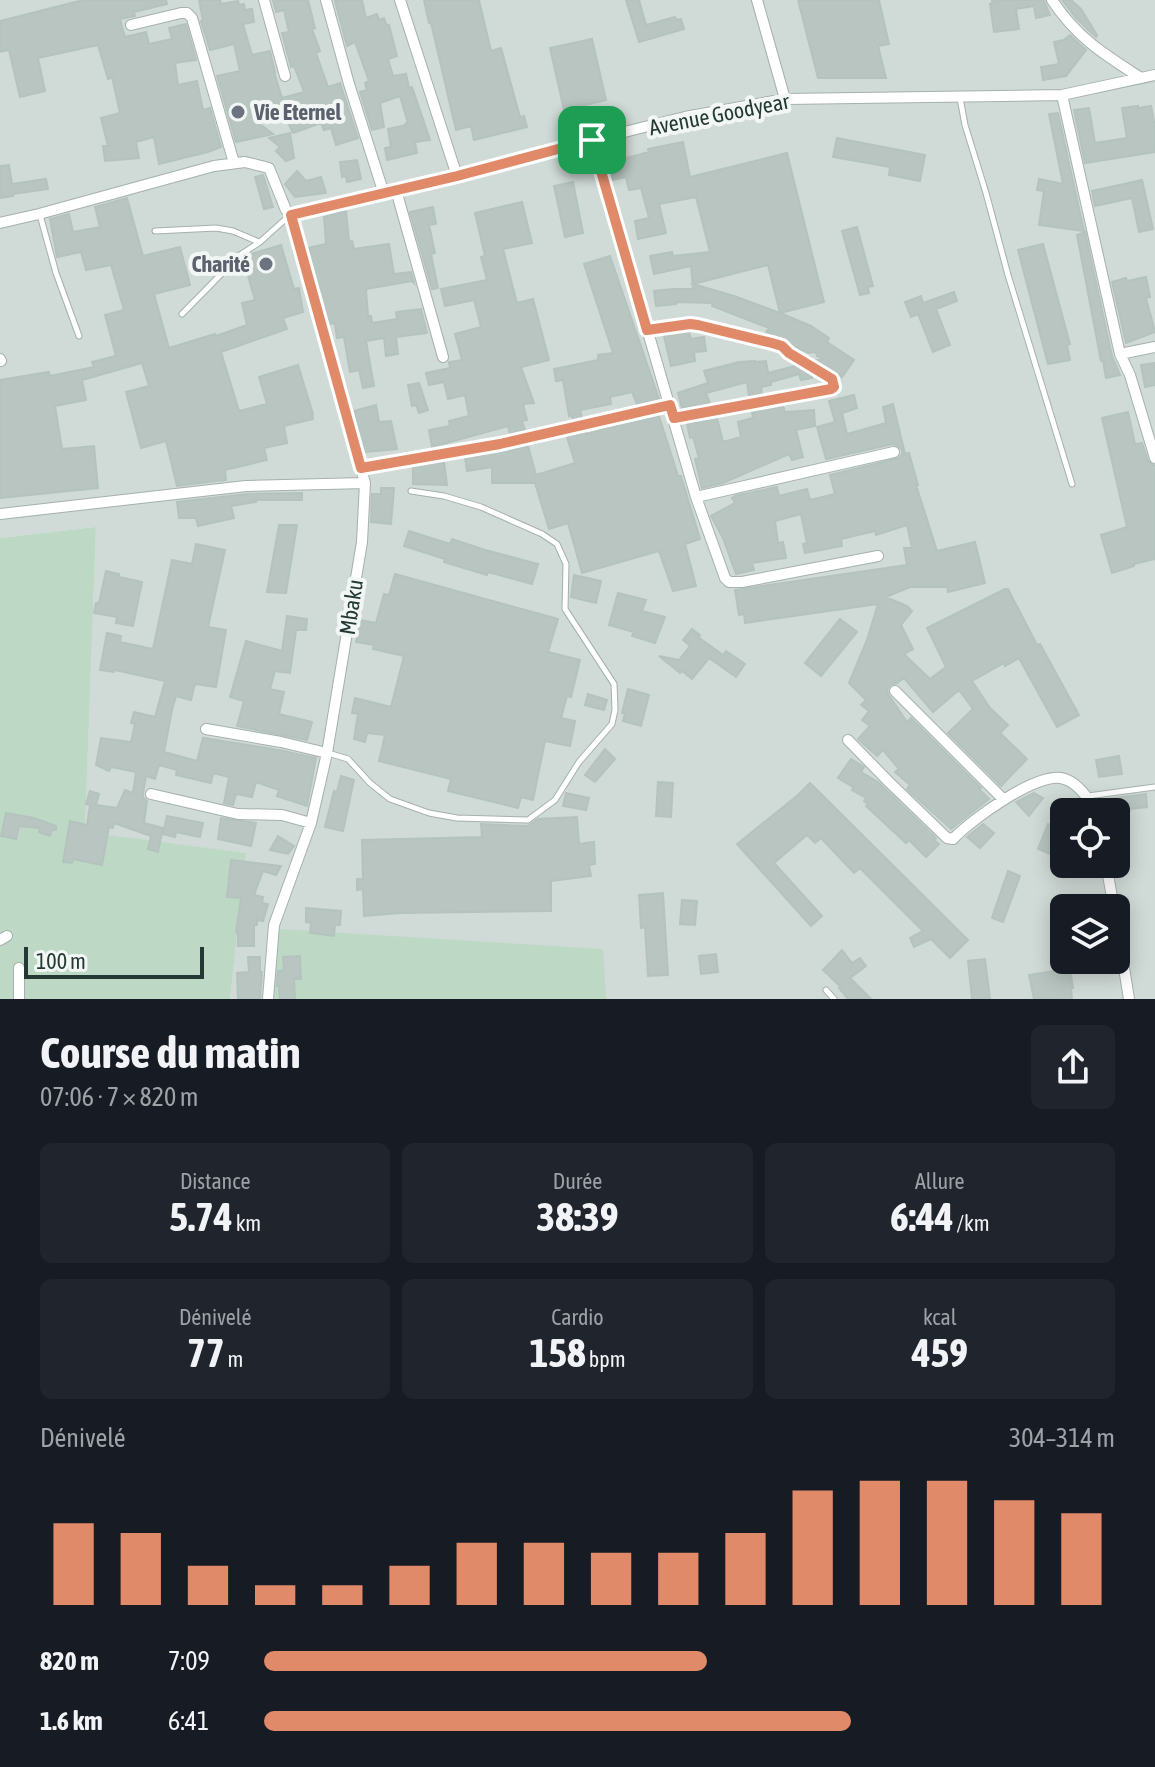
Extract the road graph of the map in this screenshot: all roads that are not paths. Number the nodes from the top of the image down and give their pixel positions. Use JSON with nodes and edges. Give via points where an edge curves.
{"nodes":[{"id":1,"x":264,"y":0,"type":"edge"},
{"id":2,"x":326,"y":0,"type":"edge"},
{"id":3,"x":400,"y":0,"type":"edge"},
{"id":4,"x":757,"y":0,"type":"edge"},
{"id":5,"x":1052,"y":0,"type":"edge"},
{"id":6,"x":131,"y":25,"type":"dead end"},
{"id":7,"x":1155,"y":75,"type":"edge"},
{"id":8,"x":285,"y":76,"type":"dead end"},
{"id":9,"x":1141,"y":78,"type":"junction"},
{"id":10,"x":1062,"y":95,"type":"junction"},
{"id":11,"x":960,"y":98,"type":"junction"},
{"id":12,"x":785,"y":99,"type":"junction"},
{"id":13,"x":592,"y":140,"type":"junction"},
{"id":14,"x":234,"y":163,"type":"junction"},
{"id":15,"x":457,"y":176,"type":"junction"},
{"id":16,"x":396,"y":190,"type":"junction"},
{"id":17,"x":384,"y":194,"type":"junction"},
{"id":18,"x":39,"y":214,"type":"junction"},
{"id":19,"x":291,"y":215,"type":"junction"},
{"id":20,"x":0,"y":223,"type":"edge"},
{"id":21,"x":155,"y":231,"type":"dead end"},
{"id":22,"x":260,"y":242,"type":"junction"},
{"id":23,"x":182,"y":314,"type":"dead end"},
{"id":24,"x":647,"y":330,"type":"junction"},
{"id":25,"x":79,"y":336,"type":"dead end"},
{"id":26,"x":1155,"y":347,"type":"edge"},
{"id":27,"x":1120,"y":354,"type":"junction"},
{"id":28,"x":443,"y":357,"type":"dead end"},
{"id":29,"x":670,"y":405,"type":"junction"},
{"id":30,"x":674,"y":418,"type":"junction"},
{"id":31,"x":1154,"y":451,"type":"edge"},
{"id":32,"x":894,"y":452,"type":"dead end"},
{"id":33,"x":361,"y":468,"type":"junction"},
{"id":34,"x":365,"y":483,"type":"junction"},
{"id":35,"x":1072,"y":484,"type":"dead end"},
{"id":36,"x":411,"y":491,"type":"dead end"},
{"id":37,"x":696,"y":497,"type":"junction"},
{"id":38,"x":0,"y":514,"type":"edge"},
{"id":39,"x":878,"y":556,"type":"dead end"},
{"id":40,"x":895,"y":691,"type":"dead end"},
{"id":41,"x":206,"y":729,"type":"dead end"},
{"id":42,"x":848,"y":740,"type":"dead end"},
{"id":43,"x":327,"y":753,"type":"junction"},
{"id":44,"x":1155,"y":787,"type":"edge"},
{"id":45,"x":151,"y":794,"type":"dead end"},
{"id":46,"x":1087,"y":797,"type":"joint"},
{"id":47,"x":1004,"y":800,"type":"junction"},
{"id":48,"x":311,"y":823,"type":"junction"},
{"id":49,"x":19,"y":968,"type":"dead end"},
{"id":50,"x":1125,"y":974,"type":"edge"},
{"id":51,"x":826,"y":990,"type":"dead end"},
{"id":52,"x":19,"y":999,"type":"edge"},
{"id":53,"x":268,"y":999,"type":"edge"},
{"id":54,"x":834,"y":999,"type":"edge"},
{"id":55,"x":1129,"y":999,"type":"edge"}],
"edges":[{"from":1,"to":8,"type":"street"},
{"from":2,"to":17,"type":"street"},
{"from":3,"to":15,"type":"street"},
{"from":4,"to":12,"type":"street"},
{"from":5,"to":9,"type":"street","via":[[1093,47]]},
{"from":6,"to":14,"type":"street","via":[[181,13],[192,18]]},
{"from":7,"to":9,"type":"street","name":"Avenue Goodyear"},
{"from":9,"to":10,"type":"street","name":"Avenue Goodyear"},
{"from":10,"to":11,"type":"street","name":"Avenue Goodyear"},
{"from":10,"to":27,"type":"street"},
{"from":11,"to":12,"type":"street","name":"Avenue Goodyear"},
{"from":11,"to":35,"type":"lane"},
{"from":12,"to":13,"type":"street","name":"Avenue Goodyear"},
{"from":13,"to":15,"type":"street","name":"Avenue Goodyear"},
{"from":13,"to":24,"type":"street"},
{"from":14,"to":18,"type":"street"},
{"from":14,"to":19,"type":"street","name":"Mbaku","via":[[269,168]]},
{"from":15,"to":16,"type":"street","name":"Avenue Goodyear"},
{"from":16,"to":17,"type":"street","name":"Avenue Goodyear"},
{"from":16,"to":28,"type":"street"},
{"from":17,"to":19,"type":"street","name":"Avenue Goodyear"},
{"from":18,"to":20,"type":"street"},
{"from":18,"to":25,"type":"lane"},
{"from":19,"to":22,"type":"lane"},
{"from":19,"to":33,"type":"street","name":"Mbaku"},
{"from":21,"to":22,"type":"lane","via":[[216,228]]},
{"from":22,"to":23,"type":"lane","via":[[240,255]]},
{"from":24,"to":29,"type":"street"},
{"from":24,"to":30,"type":"street","via":[[690,324],[772,343],[834,383],[831,389]]},
{"from":26,"to":27,"type":"street"},
{"from":27,"to":31,"type":"street"},
{"from":29,"to":30,"type":"street"},
{"from":29,"to":33,"type":"street","via":[[500,444]]},
{"from":30,"to":37,"type":"street"},
{"from":32,"to":37,"type":"street"},
{"from":33,"to":34,"type":"street","name":"Mbaku"},
{"from":34,"to":38,"type":"street","via":[[246,486]]},
{"from":34,"to":43,"type":"street","name":"Mbaku","via":[[362,542]]},
{"from":36,"to":43,"type":"lane","via":[[481,507],[557,544],[566,564],[565,609],[614,684],[612,724],[555,800],[528,820],[429,813],[390,799],[348,759]]},
{"from":37,"to":39,"type":"street","via":[[729,582]]},
{"from":40,"to":47,"type":"street"},
{"from":41,"to":43,"type":"street"},
{"from":42,"to":47,"type":"street","via":[[947,838],[953,839]]},
{"from":43,"to":48,"type":"street","name":"Mbaku"},
{"from":44,"to":46,"type":"lane"},
{"from":45,"to":48,"type":"street","via":[[238,814],[282,815]]},
{"from":46,"to":47,"type":"street","via":[[1058,778]]},
{"from":48,"to":53,"type":"street","name":"Mbaku","via":[[274,925]]},
{"from":49,"to":52,"type":"street"},
{"from":50,"to":55,"type":"street"},
{"from":51,"to":54,"type":"lane"}]}
